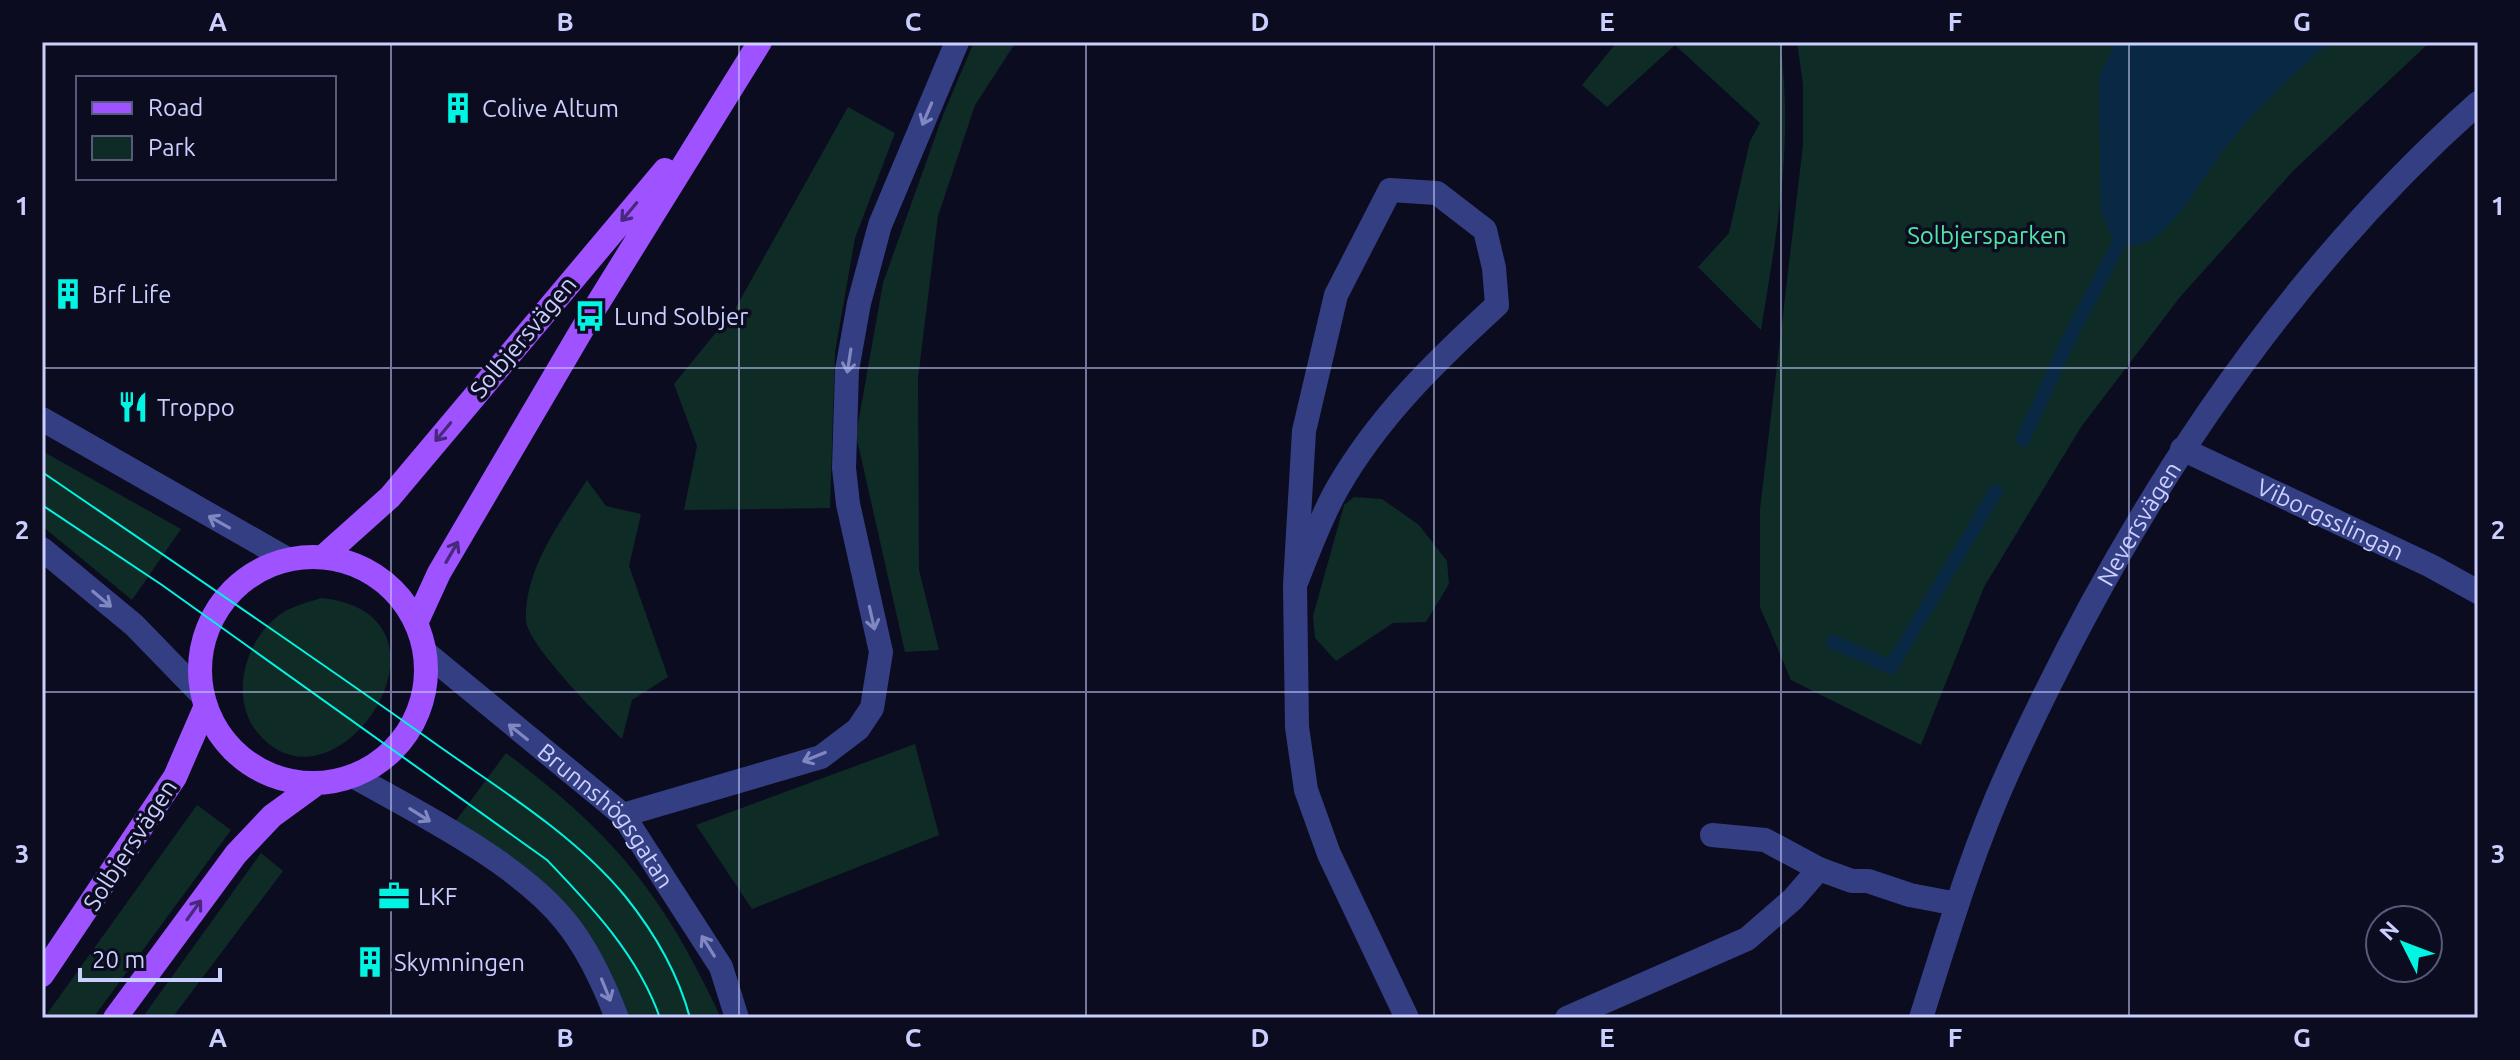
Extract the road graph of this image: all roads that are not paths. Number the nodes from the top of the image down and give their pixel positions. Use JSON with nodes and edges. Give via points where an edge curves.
{"nodes":[{"id":1,"x":760,"y":42,"type":"edge"},
{"id":2,"x":957,"y":42,"type":"edge"},
{"id":3,"x":2478,"y":103,"type":"edge"},
{"id":4,"x":715,"y":110,"type":"junction"},
{"id":5,"x":42,"y":419,"type":"edge"},
{"id":6,"x":2182,"y":449,"type":"junction"},
{"id":7,"x":42,"y":549,"type":"edge"},
{"id":8,"x":323,"y":557,"type":"junction"},
{"id":9,"x":287,"y":559,"type":"junction"},
{"id":10,"x":1295,"y":585,"type":"junction"},
{"id":11,"x":2478,"y":592,"type":"edge"},
{"id":12,"x":417,"y":621,"type":"junction"},
{"id":13,"x":426,"y":653,"type":"junction"},
{"id":14,"x":203,"y":702,"type":"junction"},
{"id":15,"x":353,"y":776,"type":"junction"},
{"id":16,"x":316,"y":784,"type":"junction"},
{"id":17,"x":623,"y":815,"type":"junction"},
{"id":18,"x":1712,"y":835,"type":"dead end"},
{"id":19,"x":1819,"y":869,"type":"junction"},
{"id":20,"x":1957,"y":904,"type":"junction"},
{"id":21,"x":42,"y":975,"type":"edge"},
{"id":22,"x":115,"y":1018,"type":"edge"},
{"id":23,"x":617,"y":1018,"type":"edge"},
{"id":24,"x":737,"y":1018,"type":"edge"},
{"id":25,"x":1407,"y":1018,"type":"edge"},
{"id":26,"x":1567,"y":1018,"type":"edge"},
{"id":27,"x":1921,"y":1018,"type":"edge"}],
"edges":[{"from":1,"to":4,"type":"main road","name":"Solbjersvägen"},
{"from":2,"to":17,"type":"street","one_way":true,"via":[[880,225],[847,370],[848,504],[881,652],[872,708],[858,729],[821,757]]},
{"from":3,"to":6,"type":"street","name":"Neversvägen","via":[[2375,203],[2297,291]]},
{"from":4,"to":8,"type":"main road","name":"Solbjersvägen","one_way":true,"via":[[390,497]]},
{"from":12,"to":4,"type":"main road","name":"Solbjersvägen","one_way":true,"via":[[439,573]]},
{"from":9,"to":5,"type":"street","one_way":true},
{"from":6,"to":11,"type":"street","name":"Viborgsslingan"},
{"from":6,"to":20,"type":"street","name":"Neversvägen","via":[[2102,582],[2038,710]]},
{"from":7,"to":14,"type":"street","one_way":true,"via":[[134,625]]},
{"from":8,"to":9,"type":"main road","name":"Solbjersvägen"},
{"from":8,"to":12,"type":"main road","name":"Solbjersvägen","via":[[362,567],[384,580]]},
{"from":9,"to":14,"type":"main road","name":"Solbjersvägen","via":[[254,573],[227,596],[210,621],[200,657]]},
{"from":10,"to":10,"type":"street","via":[[1336,491],[1369,440],[1419,377],[1497,305],[1485,230],[1437,193],[1390,190],[1336,295],[1304,431]]},
{"from":10,"to":25,"type":"street","via":[[1297,727],[1306,790],[1329,854]]},
{"from":12,"to":13,"type":"main road","name":"Solbjersvägen"},
{"from":13,"to":15,"type":"main road","name":"Solbjersvägen","via":[[427,679],[412,727],[385,757]]},
{"from":17,"to":13,"type":"street","name":"Brunnshögsgatan","one_way":true},
{"from":14,"to":16,"type":"main road","name":"Solbjersvägen","via":[[220,736],[249,764],[276,778]]},
{"from":14,"to":21,"type":"main road","name":"Solbjersvägen","via":[[175,777]]},
{"from":15,"to":16,"type":"main road","name":"Solbjersvägen"},
{"from":15,"to":23,"type":"street","one_way":true,"via":[[512,873],[565,920],[603,981]]},
{"from":22,"to":16,"type":"main road","name":"Solbjersvägen","one_way":true,"via":[[236,854],[272,816]]},
{"from":24,"to":17,"type":"street","name":"Brunnshögsgatan","one_way":true,"via":[[721,967]]},
{"from":18,"to":19,"type":"street","via":[[1765,840]]},
{"from":19,"to":20,"type":"street"},
{"from":19,"to":26,"type":"street","via":[[1747,939]]},
{"from":20,"to":27,"type":"street","name":"Neversvägen"}]}
